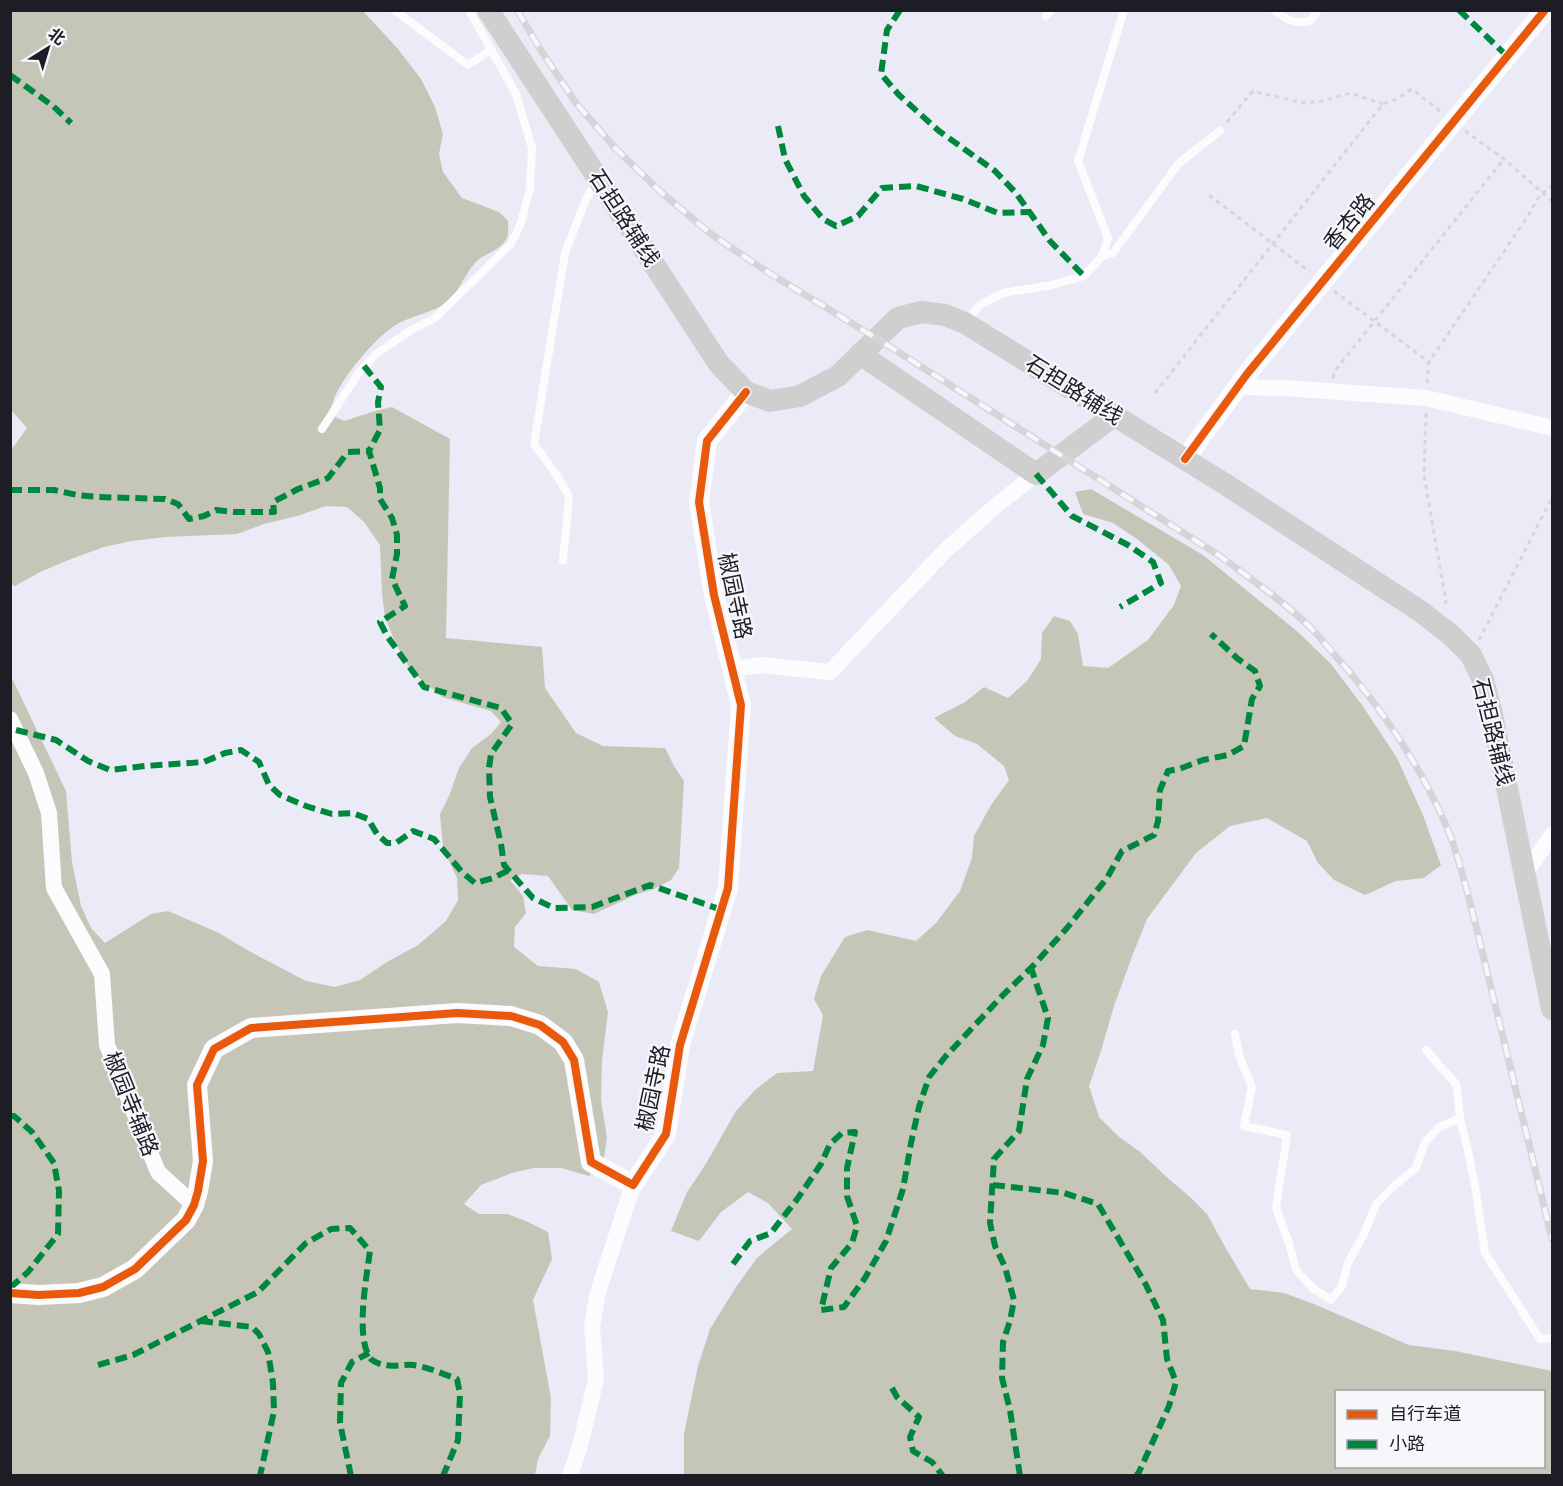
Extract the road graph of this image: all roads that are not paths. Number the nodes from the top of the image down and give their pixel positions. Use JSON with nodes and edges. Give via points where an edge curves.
{"nodes":[{"id":1,"x":394,"y":10,"type":"edge"},
{"id":2,"x":469,"y":10,"type":"edge"},
{"id":3,"x":488,"y":10,"type":"edge"},
{"id":4,"x":1124,"y":10,"type":"edge"},
{"id":5,"x":1274,"y":10,"type":"edge"},
{"id":6,"x":1318,"y":10,"type":"edge"},
{"id":7,"x":1545,"y":10,"type":"edge"},
{"id":8,"x":491,"y":50,"type":"junction"},
{"id":9,"x":1220,"y":131,"type":"road end"},
{"id":10,"x":598,"y":179,"type":"junction"},
{"id":11,"x":1102,"y":256,"type":"junction"},
{"id":12,"x":965,"y":322,"type":"junction"},
{"id":13,"x":860,"y":354,"type":"junction"},
{"id":14,"x":1237,"y":387,"type":"junction"},
{"id":15,"x":746,"y":392,"type":"junction"},
{"id":16,"x":1115,"y":416,"type":"junction"},
{"id":17,"x":1552,"y":428,"type":"edge"},
{"id":18,"x":322,"y":429,"type":"dead end"},
{"id":19,"x":1185,"y":459,"type":"junction"},
{"id":20,"x":1036,"y":474,"type":"junction"},
{"id":21,"x":563,"y":561,"type":"dead end"},
{"id":22,"x":733,"y":669,"type":"junction"},
{"id":23,"x":10,"y":719,"type":"edge"},
{"id":24,"x":1552,"y":835,"type":"edge"},
{"id":25,"x":1525,"y":874,"type":"junction"},
{"id":26,"x":1552,"y":1009,"type":"edge"},
{"id":27,"x":1235,"y":1035,"type":"dead end"},
{"id":28,"x":1426,"y":1050,"type":"dead end"},
{"id":29,"x":1460,"y":1119,"type":"junction"},
{"id":30,"x":633,"y":1185,"type":"junction"},
{"id":31,"x":194,"y":1205,"type":"junction"},
{"id":32,"x":10,"y":1293,"type":"edge"},
{"id":33,"x":1552,"y":1338,"type":"edge"},
{"id":34,"x":570,"y":1476,"type":"edge"}],
"edges":[{"from":1,"to":8,"type":"lane","via":[[468,65]]},
{"from":2,"to":8,"type":"lane"},
{"from":3,"to":10,"type":"main road","name":"石担路辅线"},
{"from":4,"to":11,"type":"lane","via":[[1078,161],[1108,238]]},
{"from":5,"to":6,"type":"lane","via":[[1297,23],[1310,21]]},
{"from":7,"to":14,"type":"street","name":"香杏路"},
{"from":8,"to":18,"type":"lane","via":[[516,94],[532,148],[530,188],[521,223],[511,244],[435,318],[376,354],[360,371]]},
{"from":9,"to":11,"type":"lane","via":[[1179,163],[1113,253]]},
{"from":10,"to":15,"type":"main road","name":"石担路辅线","via":[[719,364]]},
{"from":10,"to":21,"type":"lane","via":[[586,199],[566,253],[534,444],[569,496]]},
{"from":11,"to":12,"type":"lane","via":[[1084,276],[1003,293],[980,305]]},
{"from":12,"to":13,"type":"main road","name":"石担路辅线","via":[[921,312],[898,318]]},
{"from":12,"to":16,"type":"main road","name":"石担路辅线"},
{"from":13,"to":15,"type":"main road","name":"石担路辅线","via":[[838,376],[800,396],[770,401]]},
{"from":13,"to":20,"type":"main road"},
{"from":14,"to":17,"type":"street","via":[[1426,398]]},
{"from":14,"to":19,"type":"street","name":"香杏路"},
{"from":15,"to":22,"type":"street","name":"椒园寺路","via":[[708,441],[699,502],[714,595]]},
{"from":16,"to":19,"type":"main road","name":"石担路辅线"},
{"from":16,"to":20,"type":"main road"},
{"from":19,"to":25,"type":"main road","name":"石担路辅线","via":[[1420,611],[1471,655],[1492,714]]},
{"from":20,"to":22,"type":"street","via":[[946,549],[830,672],[761,664]]},
{"from":22,"to":30,"type":"street","name":"椒园寺路","via":[[741,705],[728,888],[680,1045],[666,1134]]},
{"from":23,"to":31,"type":"street","name":"椒园寺辅路","via":[[36,773],[49,813],[54,888],[102,974],[107,1045],[158,1172]]},
{"from":24,"to":25,"type":"street"},
{"from":25,"to":26,"type":"main road","name":"石担路辅线"},
{"from":27,"to":29,"type":"lane","via":[[1252,1087],[1245,1126],[1287,1135],[1276,1208],[1296,1270],[1331,1300],[1342,1286],[1347,1263],[1376,1204],[1416,1168],[1425,1142],[1438,1128]]},
{"from":28,"to":29,"type":"lane","via":[[1456,1084]]},
{"from":29,"to":33,"type":"lane","via":[[1485,1253],[1540,1339]]},
{"from":30,"to":31,"type":"street","via":[[591,1162],[574,1060],[563,1042],[540,1025],[511,1016],[457,1013],[252,1028],[214,1049],[197,1085],[203,1161]]},
{"from":30,"to":34,"type":"street","via":[[598,1292],[592,1326],[596,1379]]},
{"from":31,"to":32,"type":"street","via":[[186,1220],[135,1269],[103,1287],[79,1293]]}]}
